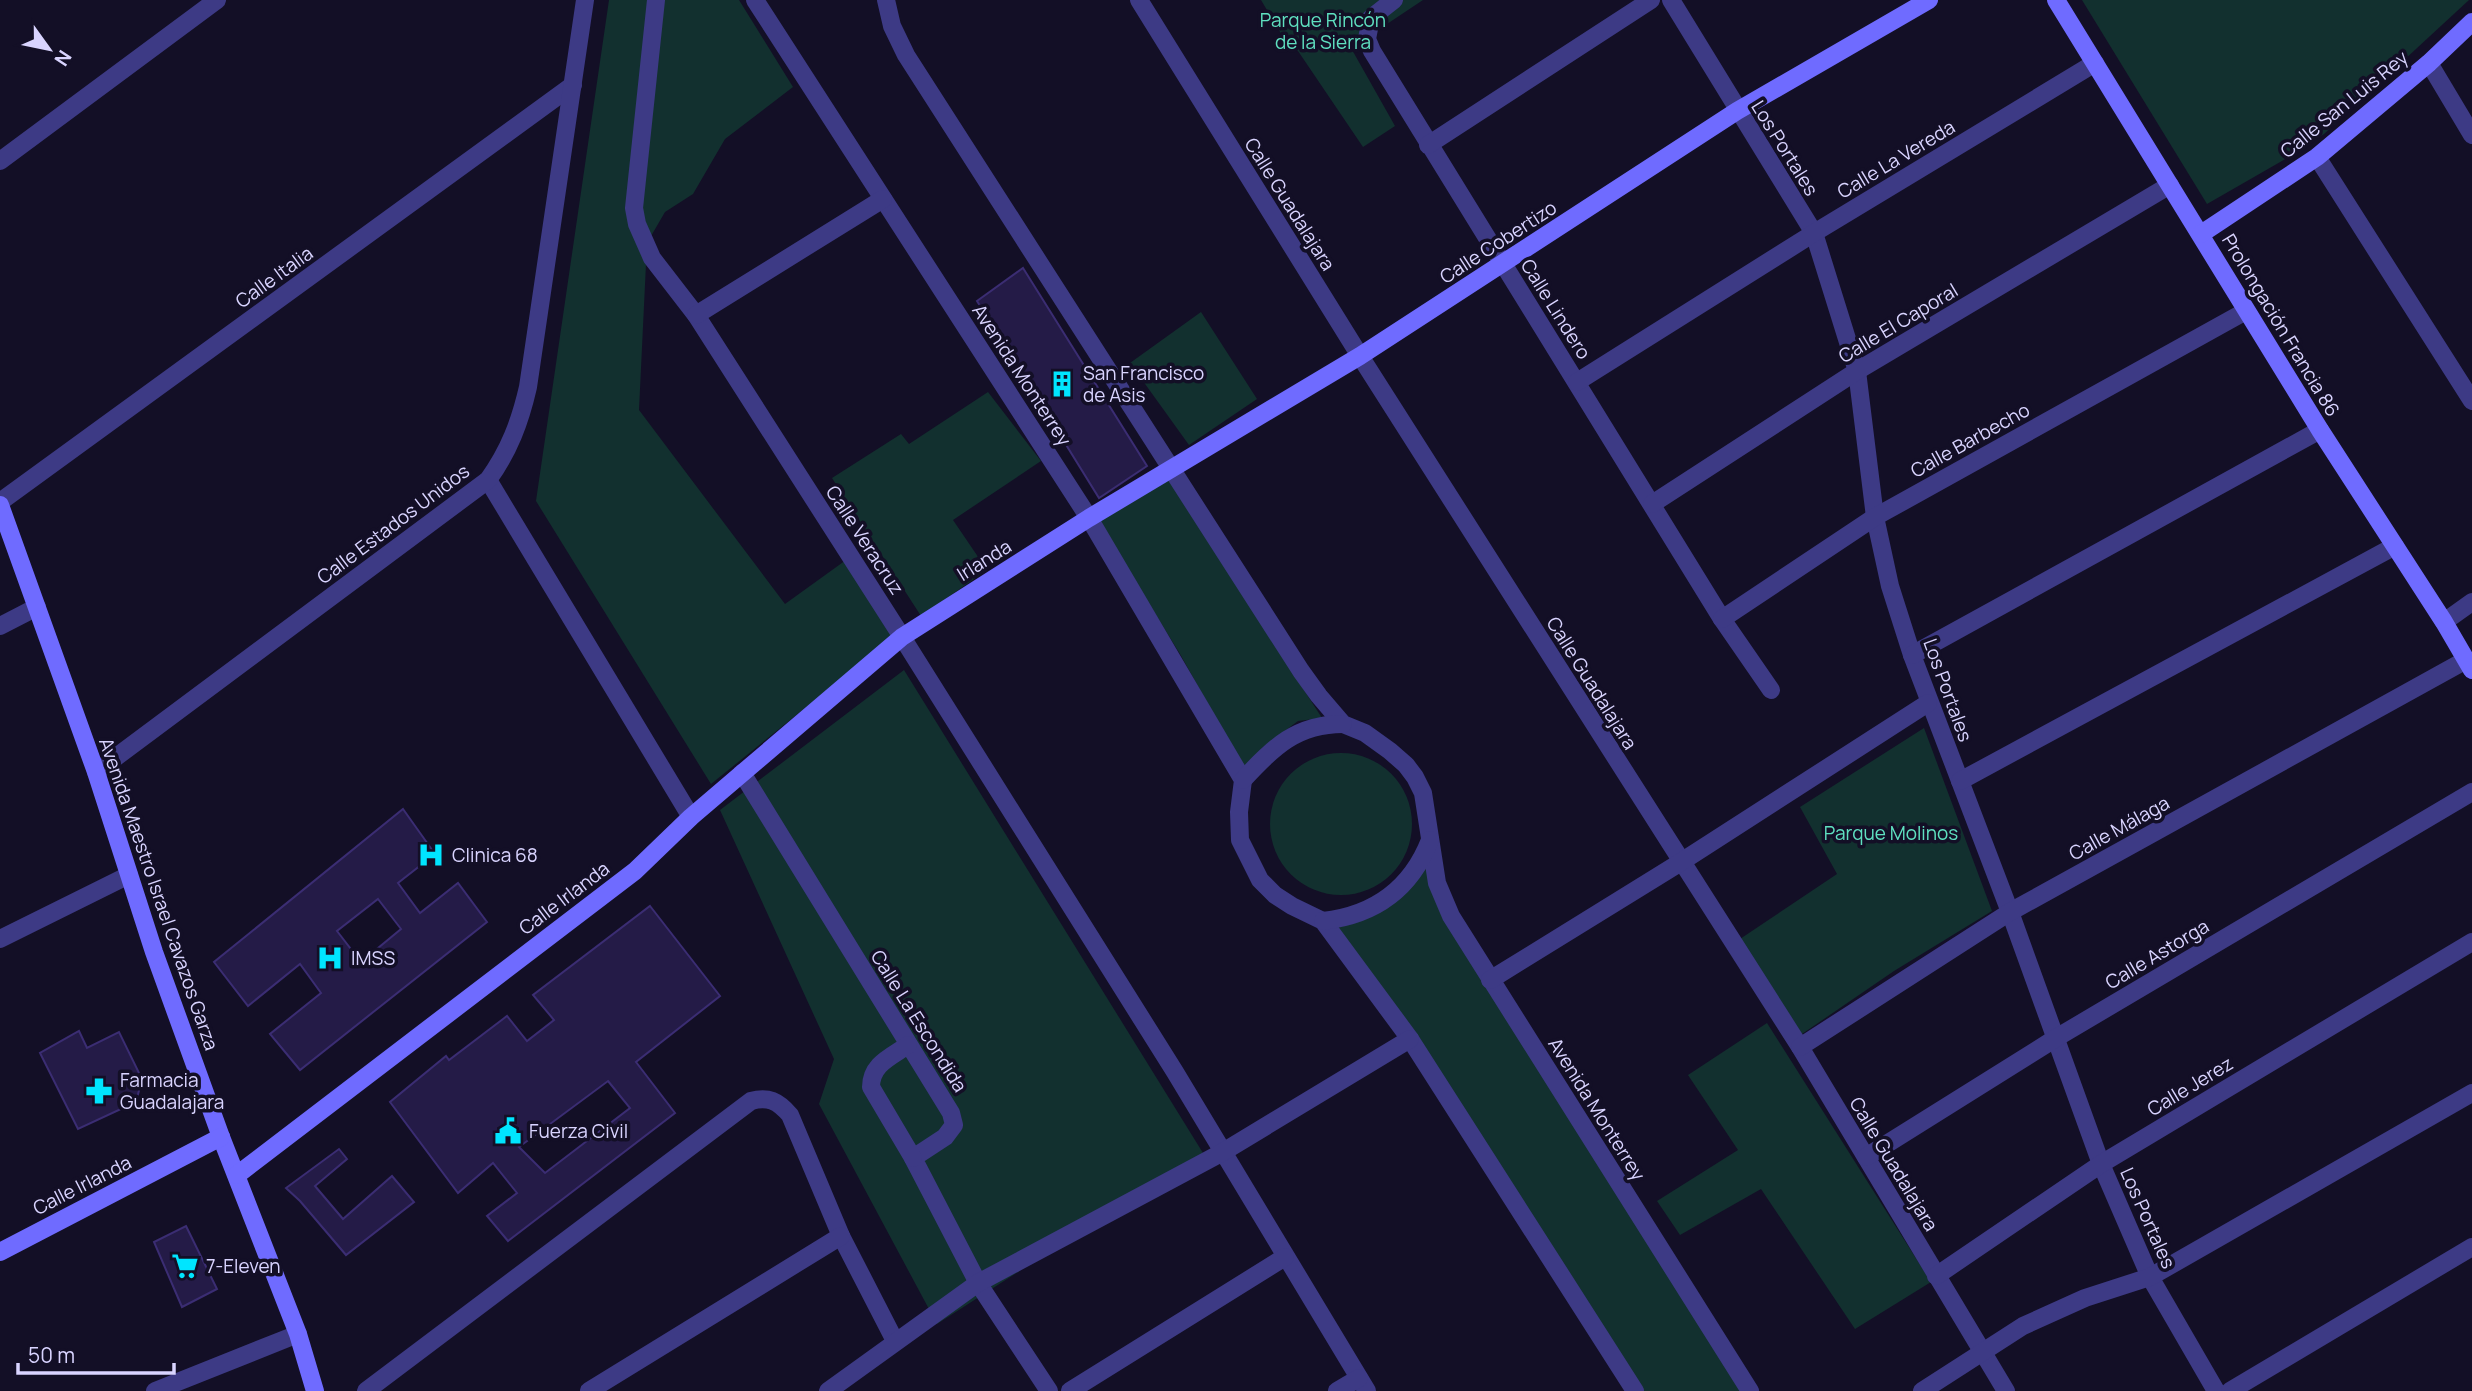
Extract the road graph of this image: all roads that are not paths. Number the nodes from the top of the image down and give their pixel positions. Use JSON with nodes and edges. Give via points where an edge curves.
{"nodes":[{"id":1,"x":217,"y":0,"type":"edge"},
{"id":2,"x":585,"y":0,"type":"edge"},
{"id":3,"x":656,"y":0,"type":"edge"},
{"id":4,"x":755,"y":0,"type":"edge"},
{"id":5,"x":886,"y":0,"type":"edge"},
{"id":6,"x":1139,"y":0,"type":"edge"},
{"id":7,"x":1394,"y":0,"type":"edge"},
{"id":8,"x":1651,"y":0,"type":"edge"},
{"id":9,"x":1671,"y":0,"type":"edge"},
{"id":10,"x":1929,"y":0,"type":"edge"},
{"id":11,"x":2056,"y":0,"type":"edge"},
{"id":12,"x":2472,"y":22,"type":"edge"},
{"id":13,"x":2095,"y":64,"type":"junction"},
{"id":14,"x":2429,"y":64,"type":"junction"},
{"id":15,"x":573,"y":85,"type":"junction"},
{"id":16,"x":1737,"y":111,"type":"junction"},
{"id":17,"x":2472,"y":135,"type":"edge"},
{"id":18,"x":1428,"y":145,"type":"junction"},
{"id":19,"x":2317,"y":157,"type":"junction"},
{"id":20,"x":0,"y":161,"type":"edge"},
{"id":21,"x":2170,"y":185,"type":"junction"},
{"id":22,"x":883,"y":199,"type":"junction"},
{"id":23,"x":1814,"y":233,"type":"junction"},
{"id":24,"x":2201,"y":234,"type":"junction"},
{"id":25,"x":1504,"y":264,"type":"junction"},
{"id":26,"x":2246,"y":311,"type":"junction"},
{"id":27,"x":696,"y":315,"type":"junction"},
{"id":28,"x":1360,"y":356,"type":"junction"},
{"id":29,"x":1857,"y":371,"type":"junction"},
{"id":30,"x":1577,"y":382,"type":"junction"},
{"id":31,"x":2472,"y":401,"type":"edge"},
{"id":32,"x":2320,"y":430,"type":"junction"},
{"id":33,"x":1170,"y":469,"type":"junction"},
{"id":34,"x":488,"y":480,"type":"junction"},
{"id":35,"x":0,"y":503,"type":"edge"},
{"id":36,"x":1653,"y":504,"type":"junction"},
{"id":37,"x":1875,"y":517,"type":"junction"},
{"id":38,"x":1089,"y":518,"type":"junction"},
{"id":39,"x":2395,"y":546,"type":"junction"},
{"id":40,"x":2472,"y":602,"type":"edge"},
{"id":41,"x":37,"y":607,"type":"junction"},
{"id":42,"x":1723,"y":619,"type":"junction"},
{"id":43,"x":2444,"y":622,"type":"junction"},
{"id":44,"x":0,"y":626,"type":"edge"},
{"id":45,"x":902,"y":637,"type":"junction"},
{"id":46,"x":1912,"y":655,"type":"junction"},
{"id":47,"x":2469,"y":665,"type":"edge"},
{"id":48,"x":1771,"y":690,"type":"dead end"},
{"id":49,"x":1928,"y":703,"type":"junction"},
{"id":50,"x":1343,"y":724,"type":"junction"},
{"id":51,"x":96,"y":772,"type":"junction"},
{"id":52,"x":742,"y":773,"type":"junction"},
{"id":53,"x":1243,"y":779,"type":"junction"},
{"id":54,"x":1960,"y":781,"type":"junction"},
{"id":55,"x":2472,"y":792,"type":"edge"},
{"id":56,"x":691,"y":817,"type":"junction"},
{"id":57,"x":1430,"y":840,"type":"junction"},
{"id":58,"x":1681,"y":862,"type":"junction"},
{"id":59,"x":129,"y":876,"type":"junction"},
{"id":60,"x":2010,"y":912,"type":"junction"},
{"id":61,"x":1323,"y":921,"type":"junction"},
{"id":62,"x":0,"y":939,"type":"edge"},
{"id":63,"x":2472,"y":942,"type":"edge"},
{"id":64,"x":1490,"y":980,"type":"junction"},
{"id":65,"x":2056,"y":1038,"type":"junction"},
{"id":66,"x":1410,"y":1039,"type":"junction"},
{"id":67,"x":908,"y":1045,"type":"junction"},
{"id":68,"x":1800,"y":1047,"type":"junction"},
{"id":69,"x":2472,"y":1093,"type":"edge"},
{"id":70,"x":221,"y":1137,"type":"junction"},
{"id":71,"x":1223,"y":1152,"type":"junction"},
{"id":72,"x":1866,"y":1157,"type":"junction"},
{"id":73,"x":913,"y":1158,"type":"junction"},
{"id":74,"x":2101,"y":1164,"type":"junction"},
{"id":75,"x":237,"y":1175,"type":"junction"},
{"id":76,"x":841,"y":1236,"type":"junction"},
{"id":77,"x":2472,"y":1247,"type":"edge"},
{"id":78,"x":0,"y":1252,"type":"edge"},
{"id":79,"x":1285,"y":1257,"type":"junction"},
{"id":80,"x":1936,"y":1276,"type":"junction"},
{"id":81,"x":2150,"y":1277,"type":"junction"},
{"id":82,"x":978,"y":1283,"type":"junction"},
{"id":83,"x":299,"y":1334,"type":"junction"},
{"id":84,"x":895,"y":1341,"type":"junction"},
{"id":85,"x":1982,"y":1352,"type":"junction"},
{"id":86,"x":1363,"y":1384,"type":"edge"},
{"id":87,"x":155,"y":1391,"type":"edge"},
{"id":88,"x":315,"y":1391,"type":"edge"},
{"id":89,"x":366,"y":1391,"type":"edge"},
{"id":90,"x":589,"y":1391,"type":"edge"},
{"id":91,"x":828,"y":1391,"type":"edge"},
{"id":92,"x":1049,"y":1391,"type":"edge"},
{"id":93,"x":1070,"y":1391,"type":"edge"},
{"id":94,"x":1337,"y":1391,"type":"edge"},
{"id":95,"x":1635,"y":1391,"type":"edge"},
{"id":96,"x":1750,"y":1391,"type":"edge"},
{"id":97,"x":1922,"y":1391,"type":"edge"},
{"id":98,"x":2006,"y":1391,"type":"edge"},
{"id":99,"x":2216,"y":1391,"type":"edge"},
{"id":100,"x":2230,"y":1391,"type":"edge"}],
"edges":[{"from":1,"to":20,"type":"street"},
{"from":2,"to":15,"type":"street","name":"Calle Estados Unidos"},
{"from":3,"to":27,"type":"street","name":"Calle Veracruz","via":[[634,208],[652,258]]},
{"from":4,"to":22,"type":"street","name":"Avenida Monterrey"},
{"from":5,"to":33,"type":"street","name":"Avenida Monterrey","via":[[906,55]]},
{"from":6,"to":28,"type":"street","name":"Calle Guadalajara"},
{"from":7,"to":18,"type":"street","name":"Calle Lindero","via":[[1371,18],[1367,39]]},
{"from":8,"to":18,"type":"street"},
{"from":9,"to":16,"type":"street","name":"Los Portales"},
{"from":10,"to":16,"type":"street","name":"Calle Cobertizo"},
{"from":11,"to":13,"type":"street","name":"Prolongación Francia 86"},
{"from":12,"to":14,"type":"street","name":"Calle San Luis Rey"},
{"from":13,"to":21,"type":"street","name":"Prolongación Francia 86"},
{"from":13,"to":23,"type":"street","name":"Calle La Vereda"},
{"from":14,"to":17,"type":"street"},
{"from":14,"to":19,"type":"street","name":"Calle San Luis Rey"},
{"from":15,"to":34,"type":"street","name":"Calle Estados Unidos","via":[[528,387],[512,441]]},
{"from":15,"to":35,"type":"street","name":"Calle Italia"},
{"from":16,"to":23,"type":"street","name":"Los Portales"},
{"from":16,"to":25,"type":"street","name":"Calle Cobertizo"},
{"from":18,"to":25,"type":"street","name":"Calle Lindero"},
{"from":19,"to":24,"type":"street","name":"Calle San Luis Rey"},
{"from":19,"to":31,"type":"street"},
{"from":21,"to":24,"type":"street","name":"Prolongación Francia 86"},
{"from":21,"to":29,"type":"street","name":"Calle El Caporal"},
{"from":22,"to":27,"type":"street"},
{"from":22,"to":38,"type":"street","name":"Avenida Monterrey"},
{"from":23,"to":29,"type":"street","name":"Los Portales"},
{"from":23,"to":30,"type":"street","name":"Calle La Vereda"},
{"from":24,"to":26,"type":"street","name":"Prolongación Francia 86"},
{"from":25,"to":28,"type":"street","name":"Calle Cobertizo"},
{"from":25,"to":30,"type":"street","name":"Calle Lindero"},
{"from":26,"to":32,"type":"street","name":"Prolongación Francia 86"},
{"from":26,"to":37,"type":"street","name":"Calle Barbecho"},
{"from":27,"to":45,"type":"street","name":"Calle Veracruz"},
{"from":28,"to":33,"type":"street","name":"Calle Cobertizo"},
{"from":28,"to":58,"type":"street","name":"Calle Guadalajara"},
{"from":29,"to":36,"type":"street","name":"Calle El Caporal"},
{"from":29,"to":37,"type":"street","name":"Los Portales"},
{"from":30,"to":36,"type":"street","name":"Calle Lindero"},
{"from":32,"to":39,"type":"street","name":"Prolongación Francia 86"},
{"from":32,"to":46,"type":"street"},
{"from":33,"to":38,"type":"street","name":"Calle Cobertizo"},
{"from":33,"to":50,"type":"street","name":"Avenida Monterrey","via":[[1307,679]]},
{"from":34,"to":51,"type":"street","name":"Calle Estados Unidos"},
{"from":34,"to":56,"type":"street"},
{"from":35,"to":41,"type":"street","name":"Avenida Maestro Israel Cavazos Garza"},
{"from":36,"to":42,"type":"street","name":"Calle Lindero"},
{"from":37,"to":42,"type":"street","name":"Calle Barbecho"},
{"from":37,"to":46,"type":"street","name":"Los Portales"},
{"from":38,"to":45,"type":"street","name":"Irlanda"},
{"from":38,"to":53,"type":"street","name":"Avenida Monterrey"},
{"from":39,"to":43,"type":"street","name":"Prolongación Francia 86"},
{"from":39,"to":54,"type":"street"},
{"from":40,"to":43,"type":"street"},
{"from":41,"to":44,"type":"street"},
{"from":41,"to":51,"type":"street","name":"Avenida Maestro Israel Cavazos Garza"},
{"from":42,"to":48,"type":"street","name":"Calle Lindero"},
{"from":43,"to":47,"type":"street","name":"Prolongación Francia 86"},
{"from":45,"to":52,"type":"street","name":"Calle Irlanda"},
{"from":45,"to":71,"type":"street","name":"Calle Veracruz"},
{"from":46,"to":49,"type":"street","name":"Los Portales"},
{"from":47,"to":60,"type":"street","name":"Calle Málaga"},
{"from":49,"to":54,"type":"street","name":"Los Portales"},
{"from":49,"to":58,"type":"street"},
{"from":50,"to":53,"type":"street","via":[[1322,724],[1302,731],[1264,757]]},
{"from":50,"to":57,"type":"street","name":"Avenida Monterrey","via":[[1390,751],[1415,777],[1423,793]]},
{"from":51,"to":59,"type":"street","name":"Avenida Maestro Israel Cavazos Garza"},
{"from":52,"to":56,"type":"street","name":"Calle Irlanda"},
{"from":52,"to":67,"type":"street","name":"Calle La Escondida"},
{"from":53,"to":61,"type":"street","via":[[1240,840],[1260,880],[1275,895]]},
{"from":54,"to":60,"type":"street","name":"Los Portales"},
{"from":55,"to":65,"type":"street","name":"Calle Astorga"},
{"from":56,"to":75,"type":"street","name":"Calle Irlanda","via":[[635,871]]},
{"from":57,"to":61,"type":"street","via":[[1422,861],[1403,886],[1382,902],[1361,914]]},
{"from":57,"to":64,"type":"street","name":"Avenida Monterrey","via":[[1437,883],[1451,916]]},
{"from":58,"to":64,"type":"street"},
{"from":58,"to":68,"type":"street","name":"Calle Guadalajara"},
{"from":59,"to":62,"type":"street"},
{"from":59,"to":70,"type":"street","name":"Avenida Maestro Israel Cavazos Garza"},
{"from":60,"to":65,"type":"street","name":"Los Portales"},
{"from":60,"to":68,"type":"street","name":"Calle Málaga"},
{"from":61,"to":66,"type":"street"},
{"from":63,"to":74,"type":"street","name":"Calle Jerez"},
{"from":64,"to":96,"type":"street","name":"Avenida Monterrey"},
{"from":65,"to":72,"type":"street","name":"Calle Astorga"},
{"from":65,"to":74,"type":"street","name":"Los Portales"},
{"from":66,"to":71,"type":"street"},
{"from":66,"to":95,"type":"street"},
{"from":67,"to":73,"type":"street","via":[[878,1065],[870,1087]]},
{"from":67,"to":73,"type":"street","name":"Calle La Escondida","via":[[951,1112],[954,1125],[945,1137]]},
{"from":68,"to":72,"type":"street","name":"Calle Guadalajara"},
{"from":69,"to":81,"type":"street"},
{"from":70,"to":75,"type":"street","name":"Avenida Maestro Israel Cavazos Garza"},
{"from":70,"to":78,"type":"street","name":"Calle Irlanda"},
{"from":71,"to":79,"type":"street","name":"Calle Veracruz"},
{"from":71,"to":82,"type":"street"},
{"from":72,"to":80,"type":"street","name":"Calle Guadalajara"},
{"from":73,"to":82,"type":"street"},
{"from":74,"to":80,"type":"street","name":"Calle Jerez"},
{"from":74,"to":81,"type":"street","name":"Los Portales"},
{"from":75,"to":83,"type":"street","name":"Avenida Maestro Israel Cavazos Garza"},
{"from":76,"to":84,"type":"street"},
{"from":76,"to":89,"type":"street","via":[[792,1119],[770,1099],[751,1101]]},
{"from":76,"to":90,"type":"street"},
{"from":77,"to":100,"type":"street"},
{"from":79,"to":86,"type":"street","name":"Calle Veracruz"},
{"from":79,"to":93,"type":"street"},
{"from":80,"to":85,"type":"street","name":"Calle Guadalajara"},
{"from":81,"to":85,"type":"street","via":[[2046,1313]]},
{"from":81,"to":99,"type":"street","name":"Los Portales"},
{"from":82,"to":84,"type":"street"},
{"from":82,"to":92,"type":"street"},
{"from":83,"to":87,"type":"street"},
{"from":83,"to":88,"type":"street","name":"Avenida Maestro Israel Cavazos Garza"},
{"from":84,"to":91,"type":"street"},
{"from":85,"to":97,"type":"street"},
{"from":85,"to":98,"type":"street","name":"Calle Guadalajara"},
{"from":86,"to":94,"type":"street"}]}
